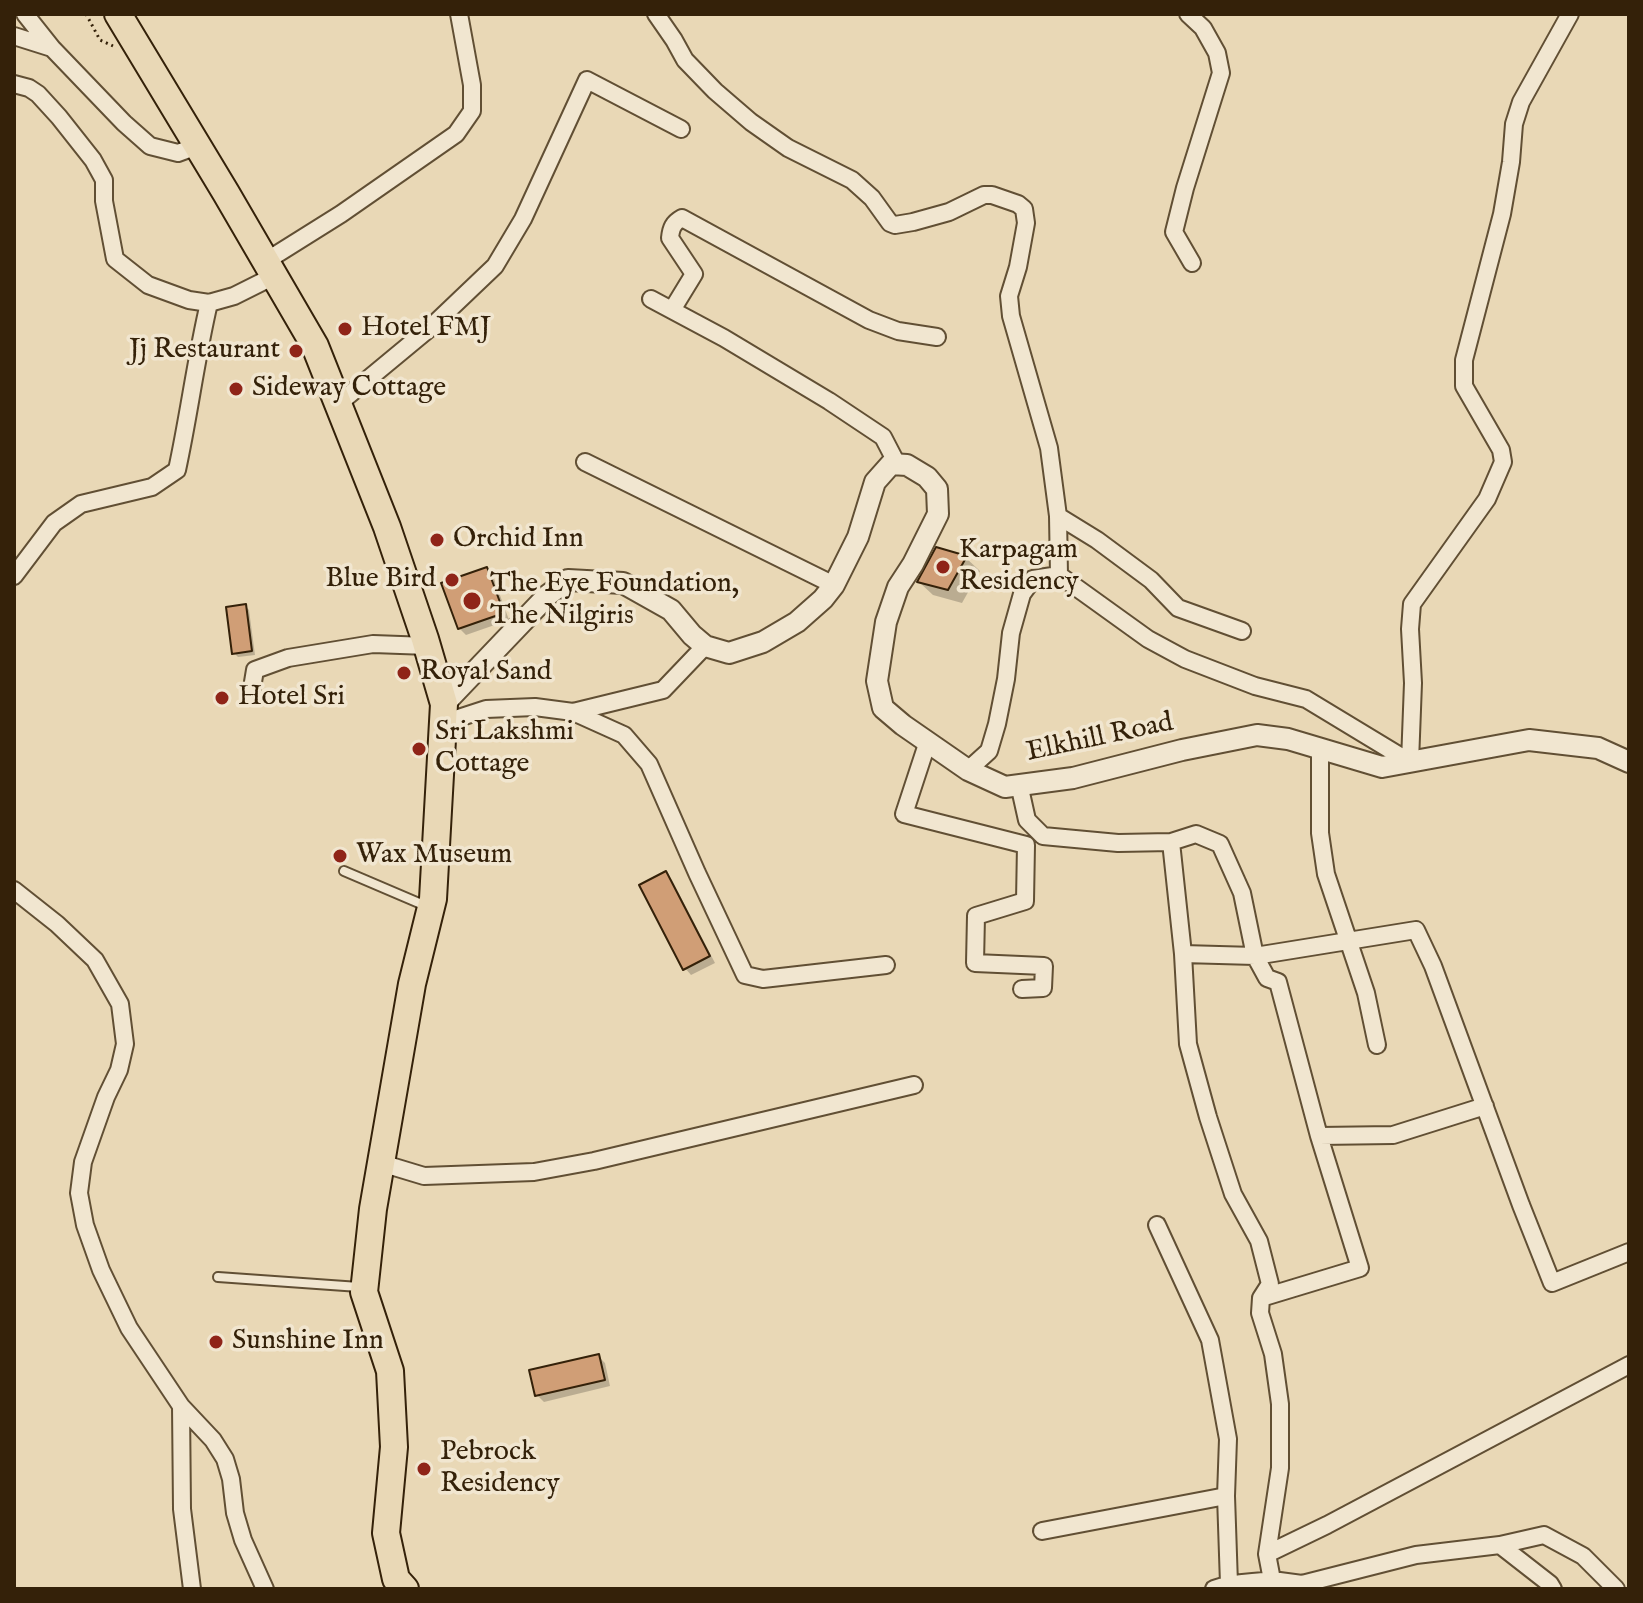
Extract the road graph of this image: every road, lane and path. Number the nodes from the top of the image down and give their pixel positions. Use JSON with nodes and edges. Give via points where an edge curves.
{"nodes":[{"id":1,"x":25,"y":14,"type":"edge"},
{"id":2,"x":118,"y":14,"type":"edge"},
{"id":3,"x":459,"y":14,"type":"edge"},
{"id":4,"x":656,"y":14,"type":"edge"},
{"id":5,"x":1188,"y":14,"type":"edge"},
{"id":6,"x":1570,"y":14,"type":"edge"},
{"id":7,"x":14,"y":36,"type":"edge"},
{"id":8,"x":52,"y":48,"type":"junction"},
{"id":9,"x":14,"y":84,"type":"edge"},
{"id":10,"x":681,"y":129,"type":"dead end"},
{"id":11,"x":197,"y":146,"type":"junction"},
{"id":12,"x":1192,"y":263,"type":"dead end"},
{"id":13,"x":270,"y":269,"type":"junction"},
{"id":14,"x":651,"y":299,"type":"dead end"},
{"id":15,"x":209,"y":303,"type":"junction"},
{"id":16,"x":672,"y":310,"type":"junction"},
{"id":17,"x":937,"y":337,"type":"dead end"},
{"id":18,"x":338,"y":404,"type":"junction"},
{"id":19,"x":585,"y":462,"type":"dead end"},
{"id":20,"x":897,"y":464,"type":"junction"},
{"id":21,"x":1058,"y":516,"type":"junction"},
{"id":22,"x":1059,"y":575,"type":"junction"},
{"id":23,"x":14,"y":576,"type":"edge"},
{"id":24,"x":834,"y":585,"type":"junction"},
{"id":25,"x":1242,"y":631,"type":"dead end"},
{"id":26,"x":428,"y":646,"type":"junction"},
{"id":27,"x":705,"y":646,"type":"junction"},
{"id":28,"x":251,"y":694,"type":"dead end"},
{"id":29,"x":573,"y":712,"type":"junction"},
{"id":30,"x":444,"y":713,"type":"junction"},
{"id":31,"x":928,"y":741,"type":"junction"},
{"id":32,"x":1320,"y":749,"type":"junction"},
{"id":33,"x":1410,"y":762,"type":"junction"},
{"id":34,"x":1629,"y":762,"type":"edge"},
{"id":35,"x":968,"y":770,"type":"junction"},
{"id":36,"x":1019,"y":784,"type":"junction"},
{"id":37,"x":1171,"y":842,"type":"junction"},
{"id":38,"x":344,"y":871,"type":"dead end"},
{"id":39,"x":14,"y":890,"type":"edge"},
{"id":40,"x":430,"y":908,"type":"junction"},
{"id":41,"x":1349,"y":941,"type":"junction"},
{"id":42,"x":1183,"y":954,"type":"junction"},
{"id":43,"x":1255,"y":956,"type":"junction"},
{"id":44,"x":886,"y":965,"type":"dead end"},
{"id":45,"x":1022,"y":989,"type":"dead end"},
{"id":46,"x":1377,"y":1045,"type":"dead end"},
{"id":47,"x":914,"y":1085,"type":"dead end"},
{"id":48,"x":1485,"y":1106,"type":"junction"},
{"id":49,"x":1319,"y":1136,"type":"junction"},
{"id":50,"x":381,"y":1163,"type":"junction"},
{"id":51,"x":1157,"y":1225,"type":"dead end"},
{"id":52,"x":1629,"y":1252,"type":"edge"},
{"id":53,"x":218,"y":1277,"type":"dead end"},
{"id":54,"x":364,"y":1287,"type":"junction"},
{"id":55,"x":1261,"y":1298,"type":"junction"},
{"id":56,"x":1629,"y":1365,"type":"edge"},
{"id":57,"x":181,"y":1406,"type":"junction"},
{"id":58,"x":1226,"y":1496,"type":"junction"},
{"id":59,"x":1042,"y":1531,"type":"dead end"},
{"id":60,"x":1500,"y":1545,"type":"junction"},
{"id":61,"x":1267,"y":1554,"type":"junction"},
{"id":62,"x":1272,"y":1580,"type":"junction"},
{"id":63,"x":1221,"y":1586,"type":"edge"},
{"id":64,"x":1320,"y":1586,"type":"edge"},
{"id":65,"x":192,"y":1589,"type":"edge"},
{"id":66,"x":265,"y":1589,"type":"edge"},
{"id":67,"x":405,"y":1589,"type":"edge"},
{"id":68,"x":1553,"y":1589,"type":"edge"},
{"id":69,"x":1616,"y":1589,"type":"edge"}],
"edges":[{"from":1,"to":8,"type":"street"},
{"from":2,"to":11,"type":"highway"},
{"from":3,"to":13,"type":"street","via":[[472,111],[456,134]]},
{"from":4,"to":21,"type":"street","via":[[685,60],[727,102],[788,148],[852,180],[890,223],[949,212],[984,195],[1024,209],[1026,223],[1009,296],[1011,316],[1049,448]]},
{"from":5,"to":12,"type":"street","via":[[1217,53],[1221,73],[1174,232]]},
{"from":6,"to":33,"type":"street","via":[[1514,124],[1502,214],[1464,360],[1464,386],[1503,462],[1487,499],[1412,604]]},
{"from":7,"to":8,"type":"street"},
{"from":8,"to":11,"type":"street","via":[[150,146],[178,153]]},
{"from":9,"to":15,"type":"street","via":[[38,94],[93,160],[104,180],[115,259],[148,285]]},
{"from":10,"to":18,"type":"street","via":[[587,80],[523,219],[495,266]]},
{"from":11,"to":13,"type":"highway"},
{"from":13,"to":15,"type":"street","via":[[234,296]]},
{"from":13,"to":18,"type":"highway","via":[[315,346]]},
{"from":14,"to":16,"type":"street"},
{"from":15,"to":23,"type":"street","via":[[177,470],[152,487],[81,504],[54,523]]},
{"from":16,"to":17,"type":"street","via":[[694,274],[670,238],[682,218],[869,320]]},
{"from":16,"to":20,"type":"street","via":[[883,437]]},
{"from":18,"to":26,"type":"highway"},
{"from":19,"to":24,"type":"street"},
{"from":20,"to":24,"type":"street","via":[[875,482],[858,537]]},
{"from":20,"to":31,"type":"street","name":"Elkhill Road","via":[[927,477],[937,489],[938,514],[898,587],[886,622],[877,681],[883,708]]},
{"from":21,"to":22,"type":"street"},
{"from":21,"to":25,"type":"street","via":[[1151,580],[1178,608]]},
{"from":22,"to":33,"type":"street","via":[[1148,639],[1255,686],[1306,699]]},
{"from":22,"to":35,"type":"street","via":[[1033,579],[1022,594],[989,751]]},
{"from":24,"to":27,"type":"street","via":[[797,622],[763,642],[729,653]]},
{"from":26,"to":28,"type":"street","via":[[373,644],[288,658],[255,670]]},
{"from":26,"to":30,"type":"highway"},
{"from":27,"to":29,"type":"street","via":[[663,690]]},
{"from":27,"to":30,"type":"street","via":[[671,610],[623,583],[568,580],[548,595]]},
{"from":29,"to":30,"type":"street","via":[[535,707]]},
{"from":29,"to":44,"type":"street","via":[[624,735],[649,764],[745,975],[763,979]]},
{"from":30,"to":40,"type":"highway"},
{"from":31,"to":35,"type":"street","name":"Elkhill Road"},
{"from":31,"to":45,"type":"street","via":[[904,814],[1026,845],[1025,901],[976,916],[975,963],[1044,966],[1043,988]]},
{"from":32,"to":33,"type":"street","name":"Elkhill Road","via":[[1382,767]]},
{"from":32,"to":36,"type":"street","name":"Elkhill Road","via":[[1257,735],[1073,778]]},
{"from":32,"to":41,"type":"street","via":[[1320,833],[1326,874]]},
{"from":33,"to":34,"type":"street","name":"Elkhill Road","via":[[1529,740],[1598,748]]},
{"from":35,"to":36,"type":"street","name":"Elkhill Road","via":[[1005,787]]},
{"from":36,"to":37,"type":"street","via":[[1027,820],[1043,836]]},
{"from":37,"to":42,"type":"street"},
{"from":37,"to":43,"type":"street","via":[[1196,834],[1220,844],[1242,893]]},
{"from":38,"to":40,"type":"lane"},
{"from":39,"to":57,"type":"street","via":[[95,960],[120,1004],[125,1044],[83,1162],[79,1193],[101,1270],[129,1328]]},
{"from":40,"to":50,"type":"highway"},
{"from":41,"to":43,"type":"street"},
{"from":41,"to":46,"type":"street"},
{"from":41,"to":48,"type":"street","via":[[1416,930]]},
{"from":42,"to":43,"type":"street"},
{"from":42,"to":55,"type":"street","via":[[1188,1044],[1233,1194],[1259,1241],[1270,1284]]},
{"from":43,"to":49,"type":"street","via":[[1267,978],[1278,982]]},
{"from":47,"to":50,"type":"street","via":[[534,1172],[424,1176]]},
{"from":48,"to":49,"type":"street","via":[[1393,1135]]},
{"from":48,"to":52,"type":"street","via":[[1552,1283]]},
{"from":49,"to":55,"type":"street","via":[[1360,1268]]},
{"from":50,"to":54,"type":"highway"},
{"from":51,"to":58,"type":"street","via":[[1210,1340],[1228,1439]]},
{"from":53,"to":54,"type":"lane"},
{"from":54,"to":67,"type":"highway","via":[[390,1371],[394,1447],[386,1533],[396,1579]]},
{"from":55,"to":61,"type":"street","via":[[1280,1404],[1280,1468]]},
{"from":56,"to":61,"type":"street"},
{"from":57,"to":65,"type":"street","via":[[182,1509]]},
{"from":57,"to":66,"type":"street","via":[[225,1459],[243,1540]]},
{"from":58,"to":59,"type":"street"},
{"from":58,"to":63,"type":"street"},
{"from":60,"to":64,"type":"street","via":[[1416,1555]]},
{"from":60,"to":68,"type":"street"},
{"from":60,"to":69,"type":"street","via":[[1544,1535],[1583,1556]]},
{"from":61,"to":62,"type":"street"},
{"from":62,"to":63,"type":"street"},
{"from":62,"to":64,"type":"street"}]}
